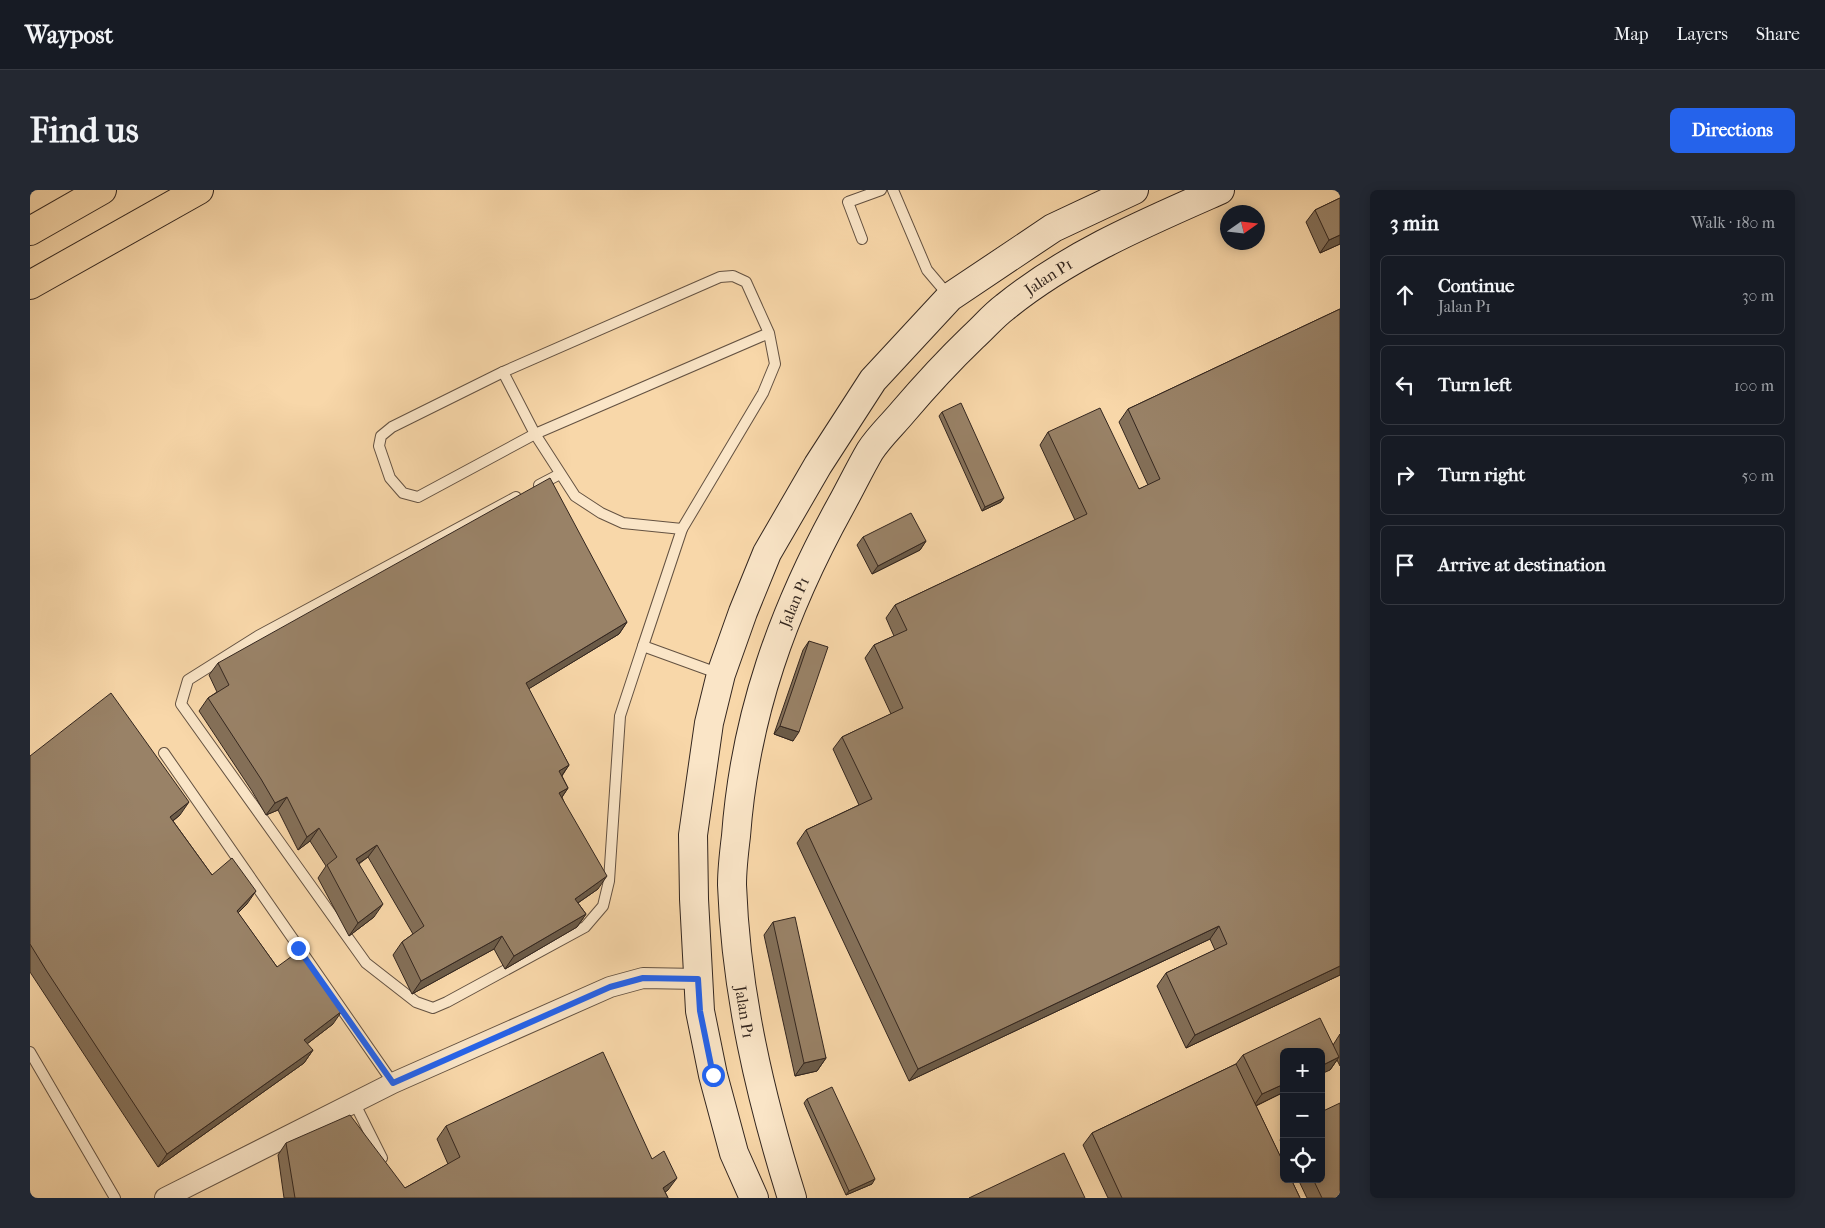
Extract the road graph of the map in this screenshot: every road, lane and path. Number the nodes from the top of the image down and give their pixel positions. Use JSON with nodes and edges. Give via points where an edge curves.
{"nodes":[{"id":1,"x":102,"y":190,"type":"edge"},
{"id":2,"x":199,"y":190,"type":"edge"},
{"id":3,"x":881,"y":190,"type":"edge"},
{"id":4,"x":894,"y":190,"type":"edge"},
{"id":5,"x":1134,"y":190,"type":"edge"},
{"id":6,"x":1220,"y":190,"type":"edge"},
{"id":7,"x":30,"y":231,"type":"edge"},
{"id":8,"x":862,"y":239,"type":"dead end"},
{"id":9,"x":30,"y":285,"type":"edge"},
{"id":10,"x":950,"y":297,"type":"junction"},
{"id":11,"x":769,"y":333,"type":"junction"},
{"id":12,"x":503,"y":372,"type":"junction"},
{"id":13,"x":535,"y":434,"type":"junction"},
{"id":14,"x":560,"y":474,"type":"junction"},
{"id":15,"x":682,"y":530,"type":"junction"},
{"id":16,"x":643,"y":646,"type":"junction"},
{"id":17,"x":722,"y":674,"type":"junction"},
{"id":18,"x":164,"y":753,"type":"dead end"},
{"id":19,"x":698,"y":979,"type":"junction"},
{"id":20,"x":30,"y":1052,"type":"edge"},
{"id":21,"x":393,"y":1083,"type":"junction"},
{"id":22,"x":354,"y":1102,"type":"junction"},
{"id":23,"x":382,"y":1158,"type":"edge"},
{"id":24,"x":115,"y":1198,"type":"edge"},
{"id":25,"x":166,"y":1198,"type":"edge"},
{"id":26,"x":754,"y":1198,"type":"edge"},
{"id":27,"x":792,"y":1198,"type":"edge"}],
"edges":[{"from":1,"to":7,"type":"highway"},
{"from":2,"to":9,"type":"highway"},
{"from":3,"to":8,"type":"lane","via":[[848,202]]},
{"from":4,"to":10,"type":"lane","via":[[927,270]]},
{"from":5,"to":10,"type":"main road","via":[[1053,228]]},
{"from":6,"to":27,"type":"main road","name":"Jalan P1","via":[[1136,227],[1066,264],[1003,308],[935,374],[872,448],[828,528],[790,608],[757,705],[746,756],[732,882],[738,968],[749,1038]]},
{"from":10,"to":17,"type":"main road","via":[[874,380],[818,465],[767,552]]},
{"from":11,"to":12,"type":"lane","via":[[746,282],[733,276],[720,277]]},
{"from":11,"to":13,"type":"lane"},
{"from":11,"to":15,"type":"lane","via":[[775,364],[763,393]]},
{"from":12,"to":13,"type":"lane"},
{"from":12,"to":13,"type":"lane","via":[[392,427],[381,436],[379,446],[390,478],[403,493],[418,497]]},
{"from":13,"to":14,"type":"lane"},
{"from":14,"to":15,"type":"lane","via":[[576,496],[601,513],[623,523]]},
{"from":14,"to":16,"type":"lane","via":[[258,636],[188,680],[182,704],[366,963],[416,1002],[433,1008],[585,927],[603,906],[608,881],[620,716]]},
{"from":15,"to":16,"type":"lane"},
{"from":16,"to":17,"type":"lane"},
{"from":17,"to":19,"type":"main road","via":[[708,723],[693,835]]},
{"from":18,"to":21,"type":"lane"},
{"from":19,"to":21,"type":"street","via":[[643,978],[610,987]]},
{"from":19,"to":26,"type":"main road","via":[[700,1011],[713,1075],[734,1153]]},
{"from":20,"to":24,"type":"lane"},
{"from":21,"to":22,"type":"street"},
{"from":22,"to":23,"type":"lane"},
{"from":22,"to":25,"type":"street"}]}
